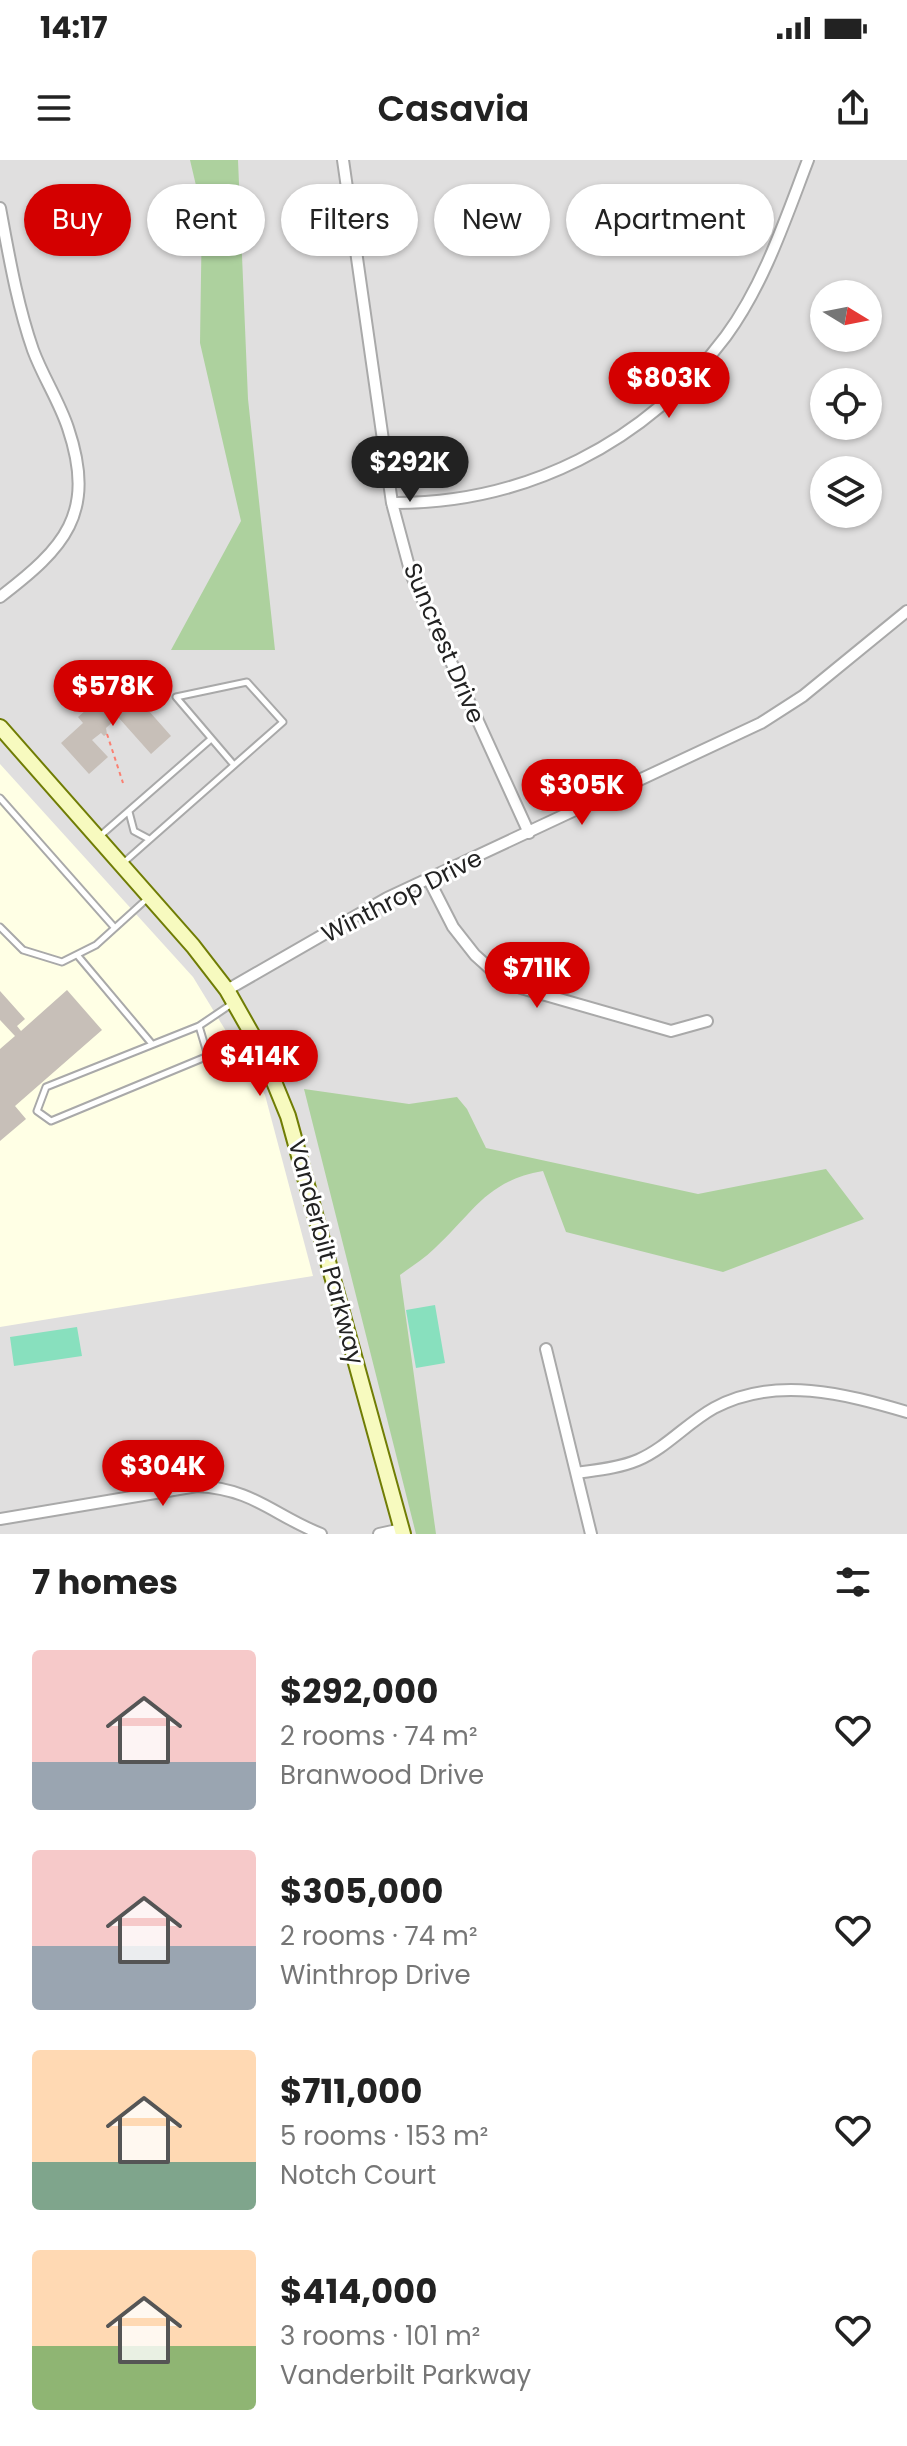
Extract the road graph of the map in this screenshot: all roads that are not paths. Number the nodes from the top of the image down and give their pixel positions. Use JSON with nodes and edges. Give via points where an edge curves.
{"nodes":[{"id":1,"x":343,"y":160,"type":"edge"},
{"id":2,"x":808,"y":160,"type":"edge"},
{"id":3,"x":0,"y":208,"type":"edge"},
{"id":4,"x":392,"y":503,"type":"junction"},
{"id":5,"x":0,"y":597,"type":"edge"},
{"id":6,"x":907,"y":611,"type":"edge"},
{"id":7,"x":1,"y":730,"type":"edge"},
{"id":8,"x":211,"y":739,"type":"junction"},
{"id":9,"x":234,"y":765,"type":"junction"},
{"id":10,"x":0,"y":798,"type":"edge"},
{"id":11,"x":128,"y":811,"type":"junction"},
{"id":12,"x":529,"y":833,"type":"junction"},
{"id":13,"x":98,"y":838,"type":"junction"},
{"id":14,"x":150,"y":839,"type":"junction"},
{"id":15,"x":122,"y":865,"type":"junction"},
{"id":16,"x":429,"y":880,"type":"junction"},
{"id":17,"x":150,"y":897,"type":"junction"},
{"id":18,"x":0,"y":927,"type":"edge"},
{"id":19,"x":114,"y":927,"type":"junction"},
{"id":20,"x":78,"y":956,"type":"junction"},
{"id":21,"x":230,"y":996,"type":"junction"},
{"id":22,"x":707,"y":1021,"type":"dead end"},
{"id":23,"x":199,"y":1026,"type":"junction"},
{"id":24,"x":152,"y":1044,"type":"junction"},
{"id":25,"x":546,"y":1349,"type":"dead end"},
{"id":26,"x":907,"y":1412,"type":"edge"},
{"id":27,"x":577,"y":1473,"type":"junction"},
{"id":28,"x":0,"y":1519,"type":"edge"},
{"id":29,"x":403,"y":1532,"type":"edge"},
{"id":30,"x":321,"y":1534,"type":"edge"},
{"id":31,"x":379,"y":1534,"type":"edge"},
{"id":32,"x":591,"y":1534,"type":"edge"}],
"edges":[{"from":1,"to":4,"type":"street","name":"Suncrest Drive"},
{"from":2,"to":4,"type":"street","via":[[771,254],[727,335],[696,371],[629,431],[565,469],[523,484],[436,503]]},
{"from":3,"to":5,"type":"street","via":[[34,352],[68,428],[79,503],[45,562]]},
{"from":4,"to":12,"type":"street","name":"Suncrest Drive","via":[[411,574]]},
{"from":6,"to":12,"type":"street","name":"Winthrop Drive","via":[[803,696],[761,723]]},
{"from":7,"to":13,"type":"main road","name":"Vanderbilt Parkway"},
{"from":8,"to":9,"type":"lane"},
{"from":8,"to":9,"type":"lane","via":[[176,697],[247,682],[283,722]]},
{"from":8,"to":11,"type":"lane"},
{"from":9,"to":14,"type":"lane"},
{"from":10,"to":19,"type":"lane"},
{"from":11,"to":13,"type":"lane"},
{"from":11,"to":14,"type":"lane","via":[[134,831]]},
{"from":12,"to":16,"type":"street","name":"Winthrop Drive"},
{"from":13,"to":15,"type":"main road","name":"Vanderbilt Parkway"},
{"from":14,"to":15,"type":"lane"},
{"from":15,"to":17,"type":"main road","name":"Vanderbilt Parkway"},
{"from":16,"to":21,"type":"street","name":"Winthrop Drive","via":[[387,898]]},
{"from":16,"to":22,"type":"street","via":[[453,927],[475,955],[521,988],[671,1031]]},
{"from":17,"to":19,"type":"lane"},
{"from":17,"to":21,"type":"main road","name":"Vanderbilt Parkway"},
{"from":18,"to":20,"type":"lane","via":[[23,950],[45,959],[62,962]]},
{"from":19,"to":20,"type":"lane"},
{"from":20,"to":24,"type":"lane"},
{"from":21,"to":23,"type":"lane"},
{"from":21,"to":29,"type":"main road","name":"Vanderbilt Parkway","via":[[261,1050],[288,1116]]},
{"from":23,"to":24,"type":"lane"},
{"from":23,"to":24,"type":"lane","via":[[208,1056],[51,1121],[37,1111],[46,1087]]},
{"from":25,"to":27,"type":"street"},
{"from":26,"to":27,"type":"street","via":[[850,1395],[775,1391],[717,1406],[638,1460]]},
{"from":27,"to":32,"type":"street"},
{"from":28,"to":30,"type":"street","via":[[197,1486],[250,1496]]},
{"from":29,"to":31,"type":"street"}]}
